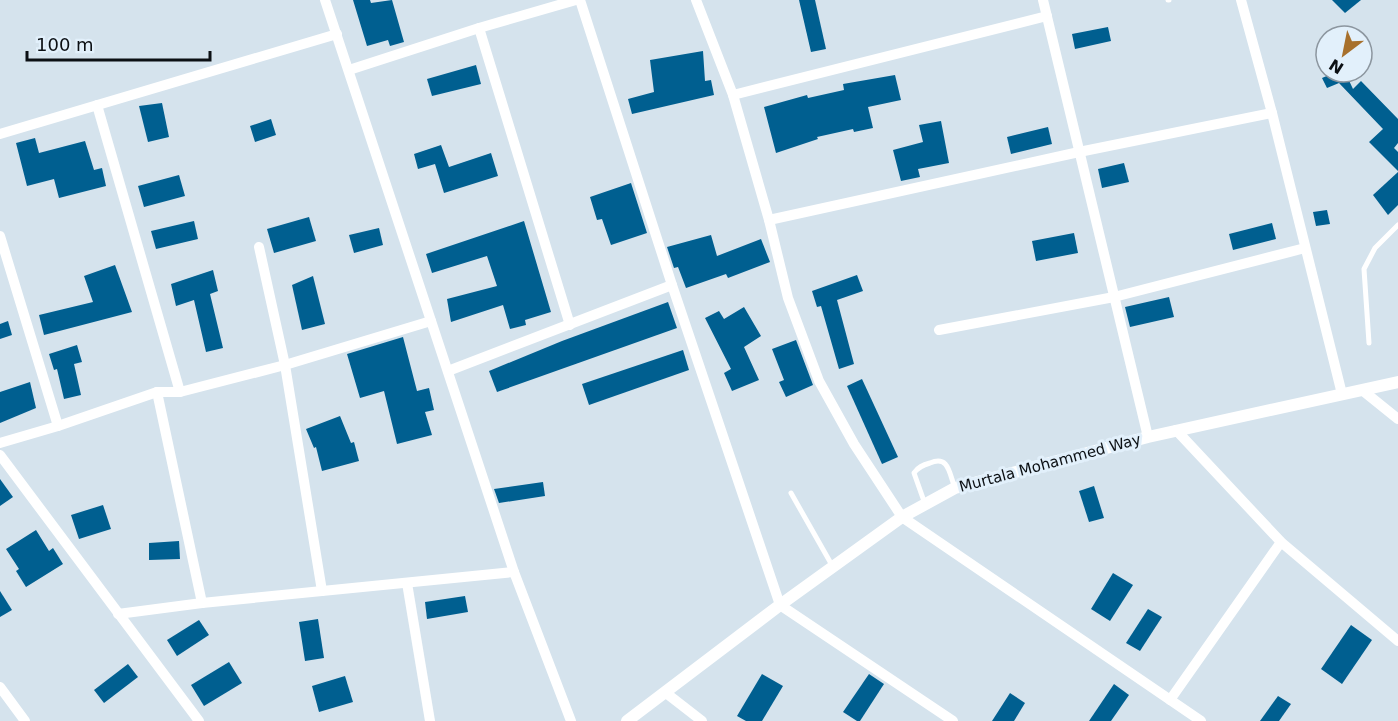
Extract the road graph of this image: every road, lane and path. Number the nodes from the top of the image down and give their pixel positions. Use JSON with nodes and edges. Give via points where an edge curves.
{"nodes":[{"id":1,"x":325,"y":0,"type":"edge"},
{"id":2,"x":578,"y":0,"type":"edge"},
{"id":3,"x":696,"y":0,"type":"edge"},
{"id":4,"x":1043,"y":0,"type":"edge"},
{"id":5,"x":1241,"y":0,"type":"edge"},
{"id":6,"x":1047,"y":16,"type":"junction"},
{"id":7,"x":479,"y":28,"type":"junction"},
{"id":8,"x":337,"y":34,"type":"junction"},
{"id":9,"x":349,"y":70,"type":"junction"},
{"id":10,"x":733,"y":95,"type":"junction"},
{"id":11,"x":97,"y":105,"type":"junction"},
{"id":12,"x":1272,"y":113,"type":"junction"},
{"id":13,"x":0,"y":134,"type":"edge"},
{"id":14,"x":1079,"y":152,"type":"junction"},
{"id":15,"x":769,"y":220,"type":"junction"},
{"id":16,"x":1398,"y":225,"type":"edge"},
{"id":17,"x":0,"y":236,"type":"edge"},
{"id":18,"x":259,"y":247,"type":"dead end"},
{"id":19,"x":1305,"y":248,"type":"junction"},
{"id":20,"x":672,"y":285,"type":"junction"},
{"id":21,"x":1114,"y":297,"type":"junction"},
{"id":22,"x":431,"y":321,"type":"junction"},
{"id":23,"x":570,"y":325,"type":"junction"},
{"id":24,"x":939,"y":330,"type":"dead end"},
{"id":25,"x":1369,"y":343,"type":"dead end"},
{"id":26,"x":285,"y":365,"type":"junction"},
{"id":27,"x":448,"y":370,"type":"junction"},
{"id":28,"x":1398,"y":382,"type":"edge"},
{"id":29,"x":1362,"y":390,"type":"junction"},
{"id":30,"x":157,"y":392,"type":"junction"},
{"id":31,"x":180,"y":392,"type":"junction"},
{"id":32,"x":1342,"y":394,"type":"junction"},
{"id":33,"x":1398,"y":419,"type":"edge"},
{"id":34,"x":58,"y":426,"type":"junction"},
{"id":35,"x":1176,"y":430,"type":"junction"},
{"id":36,"x":1148,"y":436,"type":"junction"},
{"id":37,"x":0,"y":443,"type":"edge"},
{"id":38,"x":0,"y":455,"type":"edge"},
{"id":39,"x":955,"y":488,"type":"junction"},
{"id":40,"x":791,"y":493,"type":"dead end"},
{"id":41,"x":925,"y":504,"type":"junction"},
{"id":42,"x":902,"y":517,"type":"junction"},
{"id":43,"x":1281,"y":542,"type":"junction"},
{"id":44,"x":833,"y":567,"type":"junction"},
{"id":45,"x":514,"y":572,"type":"junction"},
{"id":46,"x":407,"y":583,"type":"junction"},
{"id":47,"x":322,"y":591,"type":"junction"},
{"id":48,"x":202,"y":603,"type":"junction"},
{"id":49,"x":780,"y":605,"type":"junction"},
{"id":50,"x":118,"y":614,"type":"junction"},
{"id":51,"x":1398,"y":641,"type":"edge"},
{"id":52,"x":0,"y":687,"type":"edge"},
{"id":53,"x":666,"y":693,"type":"junction"},
{"id":54,"x":1170,"y":700,"type":"junction"},
{"id":55,"x":25,"y":721,"type":"edge"},
{"id":56,"x":199,"y":721,"type":"edge"},
{"id":57,"x":430,"y":721,"type":"edge"},
{"id":58,"x":572,"y":721,"type":"edge"},
{"id":59,"x":627,"y":721,"type":"edge"},
{"id":60,"x":702,"y":721,"type":"edge"},
{"id":61,"x":953,"y":721,"type":"edge"},
{"id":62,"x":1201,"y":721,"type":"edge"}],
"edges":[{"from":1,"to":8,"type":"street"},
{"from":2,"to":7,"type":"street"},
{"from":2,"to":20,"type":"street"},
{"from":3,"to":10,"type":"street"},
{"from":4,"to":6,"type":"street"},
{"from":5,"to":12,"type":"street"},
{"from":6,"to":10,"type":"street"},
{"from":6,"to":14,"type":"street"},
{"from":7,"to":9,"type":"street"},
{"from":7,"to":23,"type":"street"},
{"from":8,"to":9,"type":"street"},
{"from":8,"to":11,"type":"street"},
{"from":9,"to":22,"type":"street"},
{"from":10,"to":15,"type":"street"},
{"from":11,"to":13,"type":"street"},
{"from":11,"to":31,"type":"street"},
{"from":12,"to":14,"type":"street"},
{"from":12,"to":19,"type":"street"},
{"from":14,"to":15,"type":"street"},
{"from":14,"to":21,"type":"street"},
{"from":15,"to":42,"type":"street","via":[[788,298],[819,381]]},
{"from":16,"to":25,"type":"lane","via":[[1375,248],[1364,269]]},
{"from":17,"to":34,"type":"street"},
{"from":18,"to":26,"type":"street"},
{"from":19,"to":21,"type":"street"},
{"from":19,"to":32,"type":"street"},
{"from":20,"to":23,"type":"street"},
{"from":20,"to":49,"type":"street"},
{"from":21,"to":24,"type":"street"},
{"from":21,"to":36,"type":"street"},
{"from":22,"to":26,"type":"street"},
{"from":22,"to":27,"type":"street"},
{"from":23,"to":27,"type":"street"},
{"from":26,"to":31,"type":"street"},
{"from":26,"to":47,"type":"street"},
{"from":27,"to":45,"type":"street"},
{"from":28,"to":29,"type":"street","name":"Murtala Mohammed Way"},
{"from":29,"to":32,"type":"street","name":"Murtala Mohammed Way"},
{"from":29,"to":33,"type":"street"},
{"from":30,"to":31,"type":"street"},
{"from":30,"to":34,"type":"street"},
{"from":30,"to":48,"type":"street"},
{"from":32,"to":35,"type":"street","name":"Murtala Mohammed Way"},
{"from":34,"to":37,"type":"street"},
{"from":35,"to":36,"type":"street","name":"Murtala Mohammed Way"},
{"from":35,"to":43,"type":"street"},
{"from":36,"to":39,"type":"street","name":"Murtala Mohammed Way"},
{"from":38,"to":50,"type":"street"},
{"from":39,"to":41,"type":"street","name":"Murtala Mohammed Way"},
{"from":39,"to":41,"type":"lane","via":[[943,460],[918,467],[914,473]]},
{"from":40,"to":44,"type":"lane"},
{"from":41,"to":42,"type":"street","name":"Murtala Mohammed Way"},
{"from":42,"to":44,"type":"street","name":"Murtala Mohammed Way"},
{"from":42,"to":54,"type":"street"},
{"from":43,"to":51,"type":"street"},
{"from":43,"to":54,"type":"street"},
{"from":44,"to":49,"type":"street","name":"Murtala Mohammed Way"},
{"from":45,"to":46,"type":"street"},
{"from":45,"to":58,"type":"street"},
{"from":46,"to":47,"type":"street"},
{"from":46,"to":57,"type":"street"},
{"from":47,"to":48,"type":"street"},
{"from":48,"to":50,"type":"street"},
{"from":49,"to":53,"type":"street","name":"Murtala Mohammed Way"},
{"from":49,"to":61,"type":"street"},
{"from":50,"to":56,"type":"street"},
{"from":52,"to":55,"type":"street"},
{"from":53,"to":59,"type":"street","name":"Murtala Mohammed Way"},
{"from":53,"to":60,"type":"street"},
{"from":54,"to":62,"type":"street"}]}
